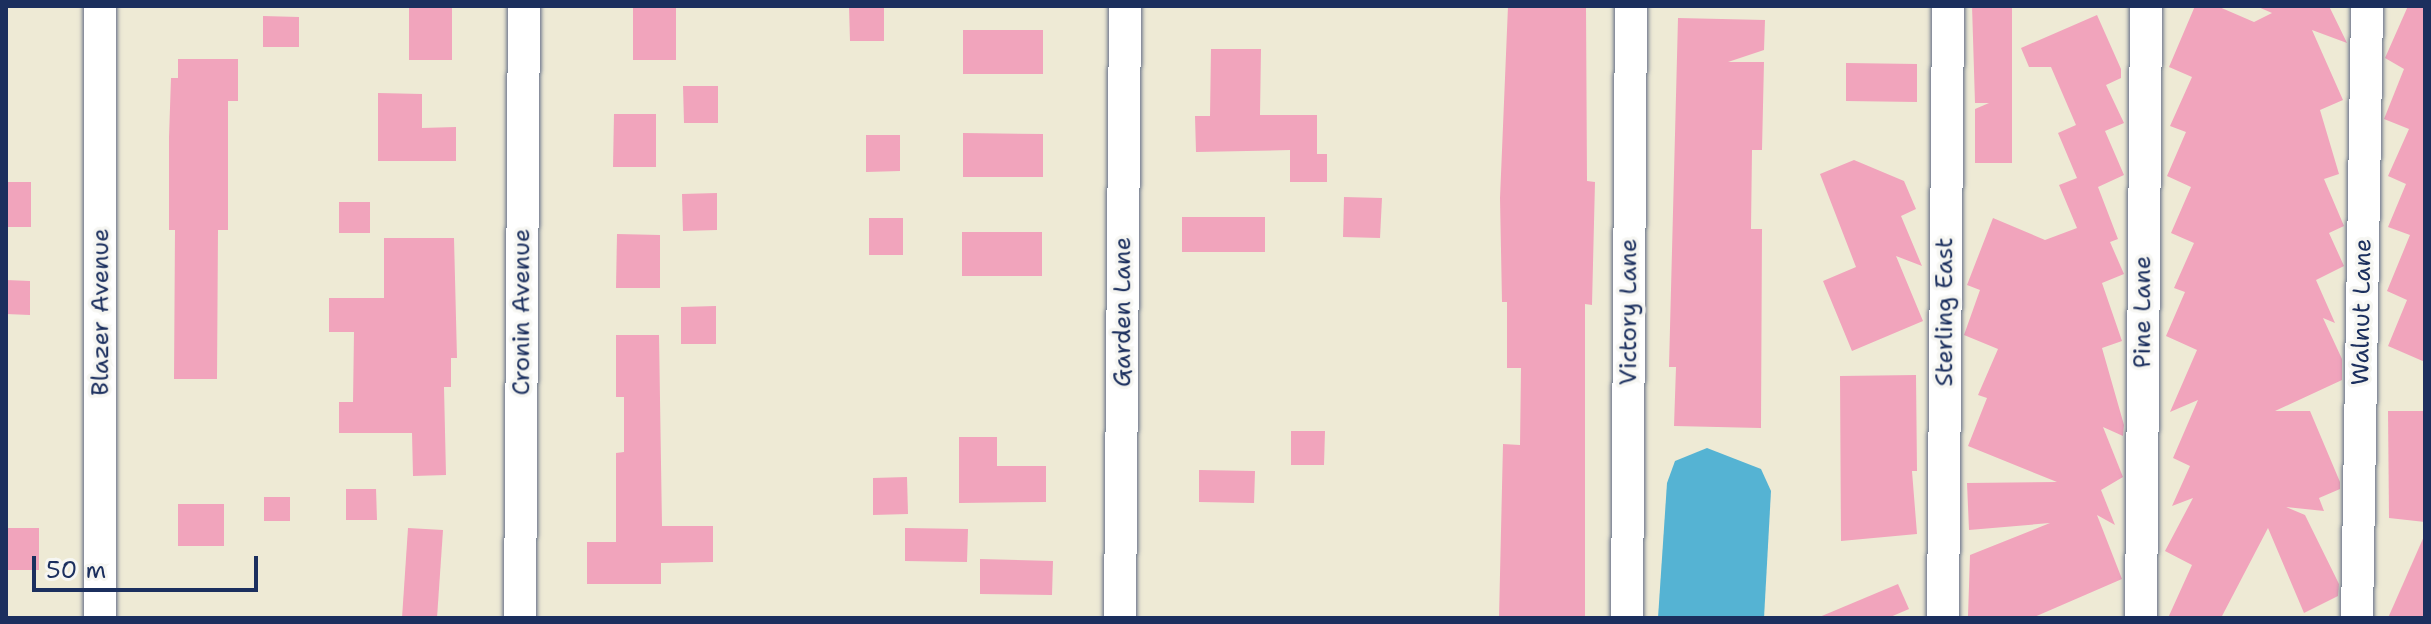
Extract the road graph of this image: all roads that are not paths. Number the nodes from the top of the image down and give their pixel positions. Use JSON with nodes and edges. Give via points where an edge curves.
{"nodes":[{"id":1,"x":100,"y":6,"type":"edge"},
{"id":2,"x":524,"y":6,"type":"edge"},
{"id":3,"x":1125,"y":6,"type":"edge"},
{"id":4,"x":1631,"y":6,"type":"edge"},
{"id":5,"x":1948,"y":6,"type":"edge"},
{"id":6,"x":2146,"y":6,"type":"edge"},
{"id":7,"x":2367,"y":6,"type":"edge"},
{"id":8,"x":100,"y":618,"type":"edge"},
{"id":9,"x":520,"y":618,"type":"edge"},
{"id":10,"x":1120,"y":618,"type":"edge"},
{"id":11,"x":1627,"y":618,"type":"edge"},
{"id":12,"x":1943,"y":618,"type":"edge"},
{"id":13,"x":2141,"y":618,"type":"edge"},
{"id":14,"x":2357,"y":618,"type":"edge"}],
"edges":[{"from":1,"to":8,"type":"street","name":"Blazer Avenue"},
{"from":2,"to":9,"type":"street","name":"Cronin Avenue"},
{"from":3,"to":10,"type":"street","name":"Garden Lane"},
{"from":4,"to":11,"type":"street","name":"Victory Lane"},
{"from":5,"to":12,"type":"street","name":"Sterling East"},
{"from":6,"to":13,"type":"street","name":"Pine Lane"},
{"from":7,"to":14,"type":"street","name":"Walnut Lane"}]}
